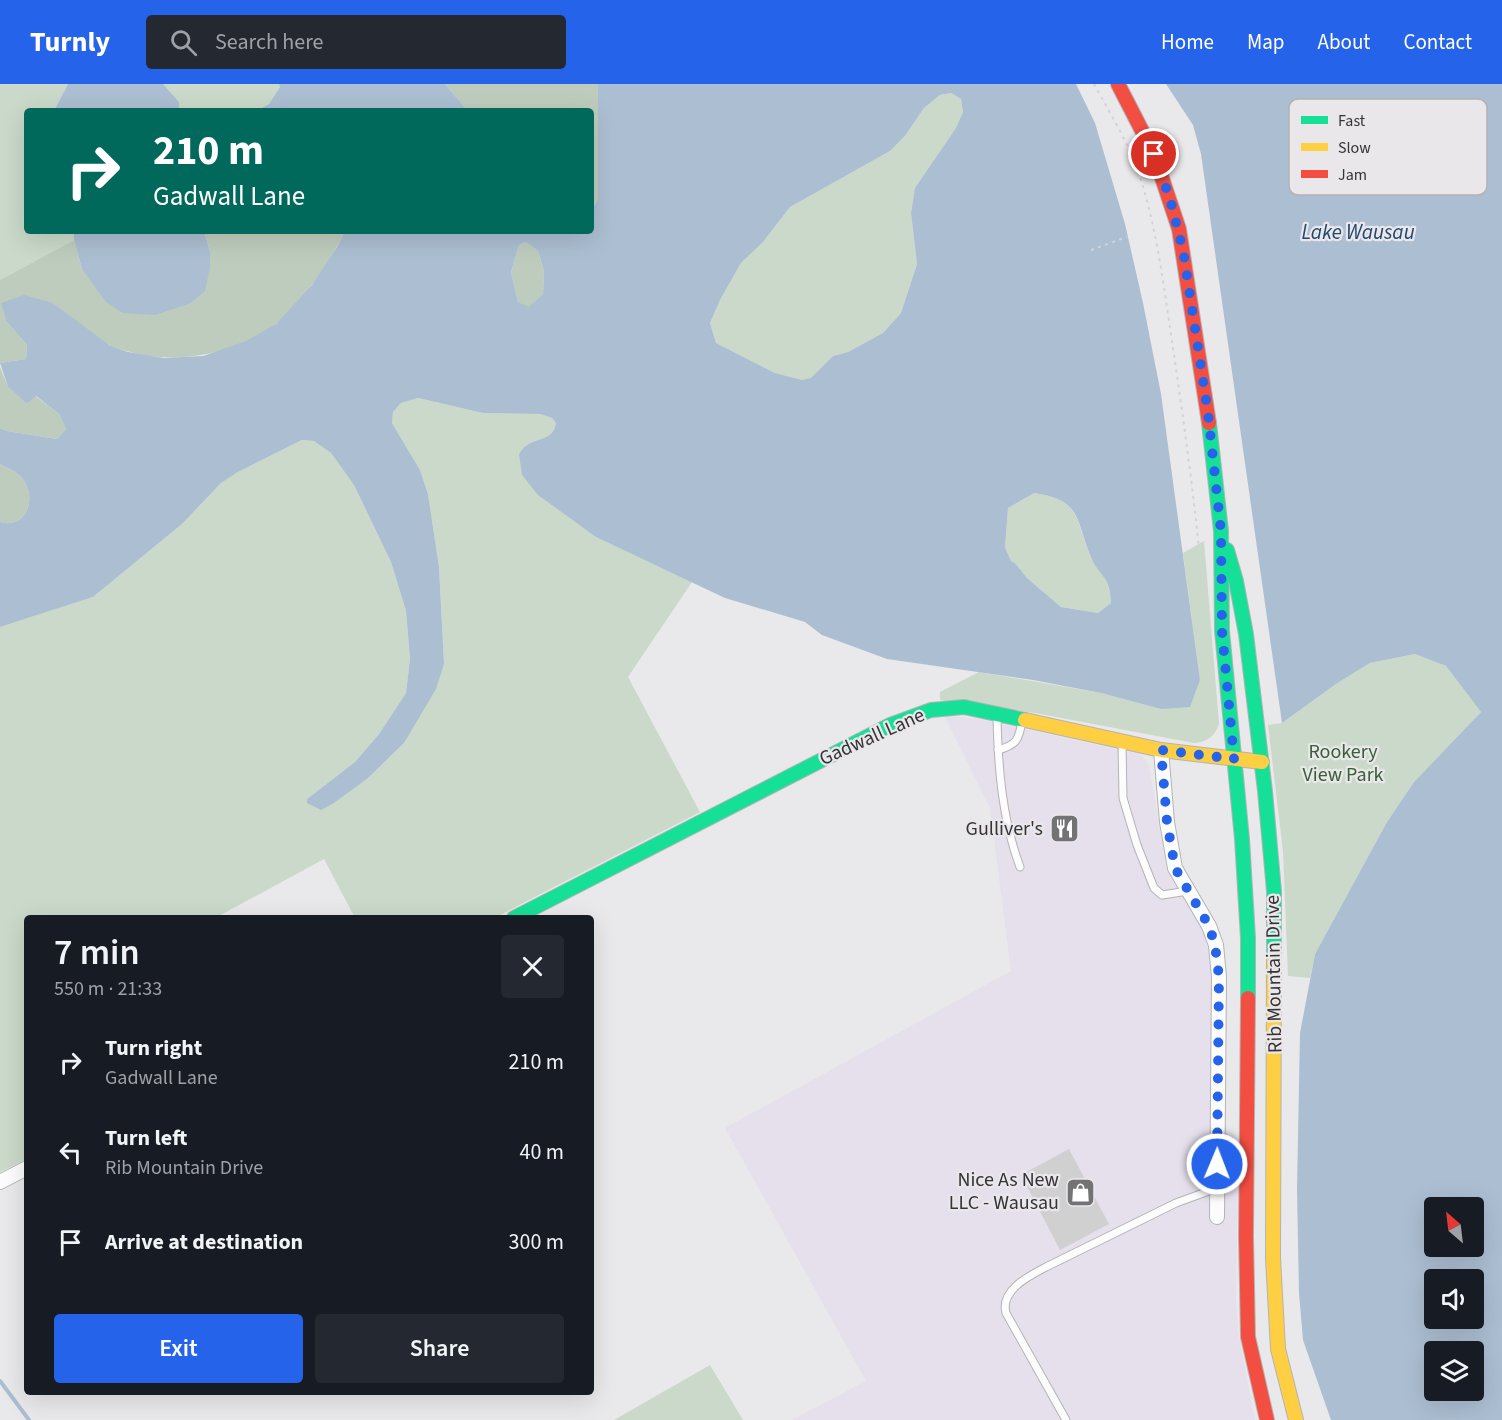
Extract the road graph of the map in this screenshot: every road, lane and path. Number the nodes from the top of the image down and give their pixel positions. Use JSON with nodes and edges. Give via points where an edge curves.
{"nodes":[{"id":1,"x":1094,"y":84,"type":"edge"},
{"id":2,"x":1119,"y":85,"type":"edge"},
{"id":3,"x":1127,"y":237,"type":"dead end"},
{"id":4,"x":1091,"y":250,"type":"dead end"},
{"id":5,"x":1221,"y":531,"type":"junction"},
{"id":6,"x":1205,"y":616,"type":"dead end"},
{"id":7,"x":997,"y":714,"type":"junction"},
{"id":8,"x":1023,"y":719,"type":"junction"},
{"id":9,"x":1122,"y":741,"type":"junction"},
{"id":10,"x":998,"y":750,"type":"junction"},
{"id":11,"x":1161,"y":750,"type":"junction"},
{"id":12,"x":1234,"y":759,"type":"junction"},
{"id":13,"x":1262,"y":762,"type":"junction"},
{"id":14,"x":1020,"y":867,"type":"dead end"},
{"id":15,"x":1188,"y":891,"type":"junction"},
{"id":16,"x":520,"y":915,"type":"edge"},
{"id":17,"x":24,"y":1170,"type":"edge"},
{"id":18,"x":0,"y":1182,"type":"edge"},
{"id":19,"x":1217,"y":1188,"type":"junction"},
{"id":20,"x":1217,"y":1217,"type":"dead end"},
{"id":21,"x":1066,"y":1420,"type":"edge"},
{"id":22,"x":1267,"y":1420,"type":"edge"},
{"id":23,"x":1296,"y":1420,"type":"edge"}],
"edges":[{"from":1,"to":6,"type":"path","via":[[1138,173],[1155,236],[1196,508]]},
{"from":2,"to":5,"type":"main road","name":"Rib Mountain Drive","via":[[1154,154],[1177,221],[1208,413]]},
{"from":3,"to":4,"type":"path"},
{"from":5,"to":12,"type":"main road","name":"Rib Mountain Drive","via":[[1222,631]]},
{"from":5,"to":13,"type":"main road","name":"Rib Mountain Drive","via":[[1240,599]]},
{"from":7,"to":8,"type":"main road","name":"Gadwall Lane"},
{"from":7,"to":10,"type":"lane"},
{"from":7,"to":16,"type":"main road","name":"Gadwall Lane","via":[[964,707],[940,708],[890,725]]},
{"from":8,"to":9,"type":"main road","name":"Gadwall Lane"},
{"from":8,"to":10,"type":"lane","via":[[1019,738]]},
{"from":9,"to":11,"type":"main road","name":"Gadwall Lane"},
{"from":9,"to":15,"type":"lane","via":[[1123,798],[1154,888],[1162,895]]},
{"from":10,"to":14,"type":"lane","via":[[1010,839]]},
{"from":11,"to":12,"type":"main road","name":"Gadwall Lane"},
{"from":11,"to":15,"type":"street","via":[[1175,868]]},
{"from":12,"to":13,"type":"main road","name":"Gadwall Lane"},
{"from":12,"to":22,"type":"main road","name":"Rib Mountain Drive","via":[[1248,938],[1248,1337]]},
{"from":13,"to":23,"type":"main road","name":"Rib Mountain Drive","via":[[1274,891],[1273,1258],[1278,1349]]},
{"from":15,"to":19,"type":"street","via":[[1209,926],[1218,966]]},
{"from":17,"to":18,"type":"street"},
{"from":19,"to":20,"type":"street"},
{"from":19,"to":21,"type":"lane","via":[[1176,1203],[1046,1267],[1025,1279],[1009,1295],[1006,1313]]}]}
